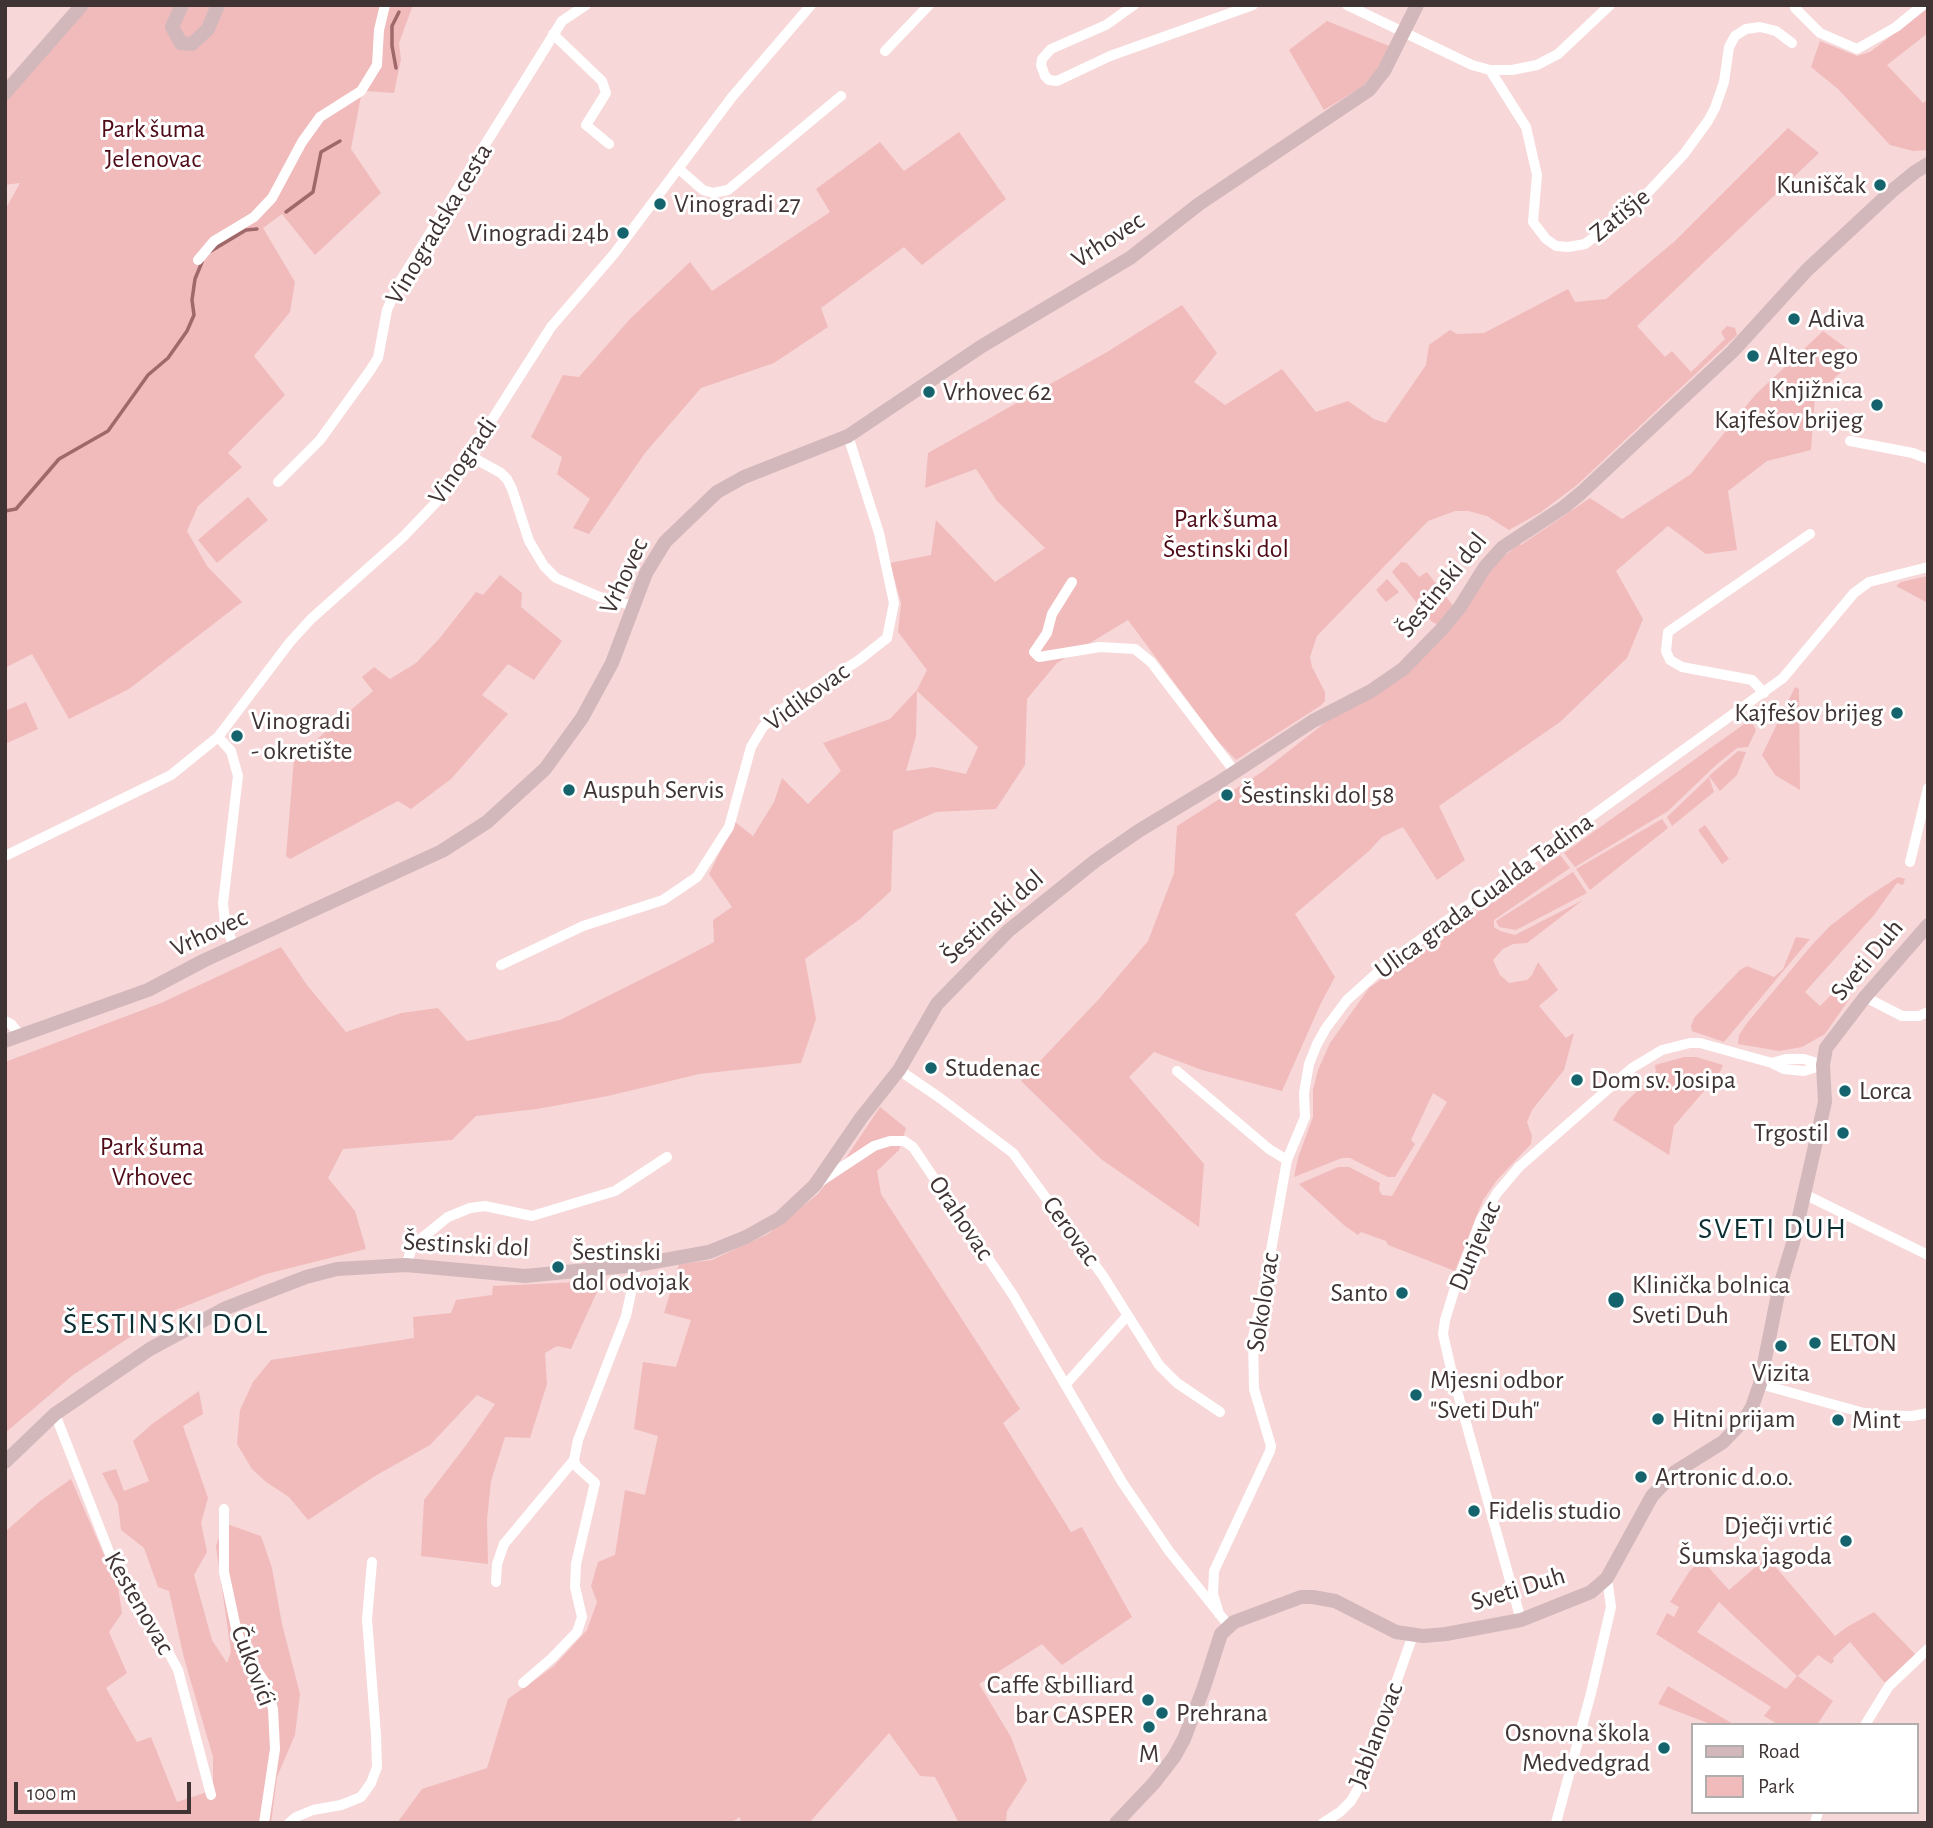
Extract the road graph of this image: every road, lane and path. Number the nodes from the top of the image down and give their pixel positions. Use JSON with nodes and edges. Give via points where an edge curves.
{"nodes":[{"id":1,"x":82,"y":5,"type":"edge"},
{"id":2,"x":182,"y":5,"type":"edge"},
{"id":3,"x":218,"y":5,"type":"edge"},
{"id":4,"x":386,"y":5,"type":"edge"},
{"id":5,"x":586,"y":5,"type":"edge"},
{"id":6,"x":811,"y":5,"type":"edge"},
{"id":7,"x":929,"y":5,"type":"edge"},
{"id":8,"x":1134,"y":5,"type":"edge"},
{"id":9,"x":1253,"y":5,"type":"edge"},
{"id":10,"x":1347,"y":5,"type":"edge"},
{"id":11,"x":1417,"y":5,"type":"edge"},
{"id":12,"x":1610,"y":5,"type":"edge"},
{"id":13,"x":1923,"y":5,"type":"edge"},
{"id":14,"x":1795,"y":8,"type":"dead end"},
{"id":15,"x":1404,"y":31,"type":"junction"},
{"id":16,"x":554,"y":34,"type":"junction"},
{"id":17,"x":1793,"y":43,"type":"dead end"},
{"id":18,"x":885,"y":51,"type":"dead end"},
{"id":19,"x":1490,"y":70,"type":"junction"},
{"id":20,"x":5,"y":93,"type":"edge"},
{"id":21,"x":841,"y":96,"type":"dead end"},
{"id":22,"x":609,"y":144,"type":"dead end"},
{"id":23,"x":1928,"y":164,"type":"edge"},
{"id":24,"x":679,"y":169,"type":"junction"},
{"id":25,"x":198,"y":260,"type":"dead end"},
{"id":26,"x":848,"y":436,"type":"junction"},
{"id":27,"x":1850,"y":441,"type":"dead end"},
{"id":28,"x":470,"y":456,"type":"junction"},
{"id":29,"x":1928,"y":459,"type":"edge"},
{"id":30,"x":278,"y":482,"type":"dead end"},
{"id":31,"x":1810,"y":534,"type":"dead end"},
{"id":32,"x":1928,"y":567,"type":"edge"},
{"id":33,"x":1072,"y":582,"type":"dead end"},
{"id":34,"x":634,"y":606,"type":"junction"},
{"id":35,"x":1764,"y":693,"type":"junction"},
{"id":36,"x":219,"y":737,"type":"junction"},
{"id":37,"x":1235,"y":772,"type":"junction"},
{"id":38,"x":1928,"y":788,"type":"edge"},
{"id":39,"x":5,"y":856,"type":"edge"},
{"id":40,"x":1910,"y":862,"type":"dead end"},
{"id":41,"x":1928,"y":925,"type":"edge"},
{"id":42,"x":234,"y":947,"type":"junction"},
{"id":43,"x":501,"y":965,"type":"dead end"},
{"id":44,"x":1865,"y":997,"type":"junction"},
{"id":45,"x":1928,"y":1012,"type":"edge"},
{"id":46,"x":5,"y":1021,"type":"edge"},
{"id":47,"x":20,"y":1035,"type":"junction"},
{"id":48,"x":5,"y":1041,"type":"edge"},
{"id":49,"x":1823,"y":1065,"type":"junction"},
{"id":50,"x":899,"y":1070,"type":"junction"},
{"id":51,"x":1177,"y":1071,"type":"dead end"},
{"id":52,"x":667,"y":1157,"type":"dead end"},
{"id":53,"x":1287,"y":1160,"type":"junction"},
{"id":54,"x":815,"y":1185,"type":"junction"},
{"id":55,"x":1804,"y":1194,"type":"junction"},
{"id":56,"x":1928,"y":1255,"type":"edge"},
{"id":57,"x":406,"y":1265,"type":"junction"},
{"id":58,"x":637,"y":1265,"type":"junction"},
{"id":59,"x":1127,"y":1316,"type":"junction"},
{"id":60,"x":1066,"y":1384,"type":"junction"},
{"id":61,"x":1760,"y":1384,"type":"junction"},
{"id":62,"x":1220,"y":1412,"type":"dead end"},
{"id":63,"x":1928,"y":1413,"type":"edge"},
{"id":64,"x":55,"y":1414,"type":"junction"},
{"id":65,"x":574,"y":1460,"type":"junction"},
{"id":66,"x":5,"y":1462,"type":"edge"},
{"id":67,"x":224,"y":1509,"type":"dead end"},
{"id":68,"x":372,"y":1562,"type":"dead end"},
{"id":69,"x":1607,"y":1578,"type":"junction"},
{"id":70,"x":496,"y":1582,"type":"dead end"},
{"id":71,"x":1219,"y":1614,"type":"junction"},
{"id":72,"x":1521,"y":1620,"type":"junction"},
{"id":73,"x":1229,"y":1626,"type":"junction"},
{"id":74,"x":1413,"y":1635,"type":"junction"},
{"id":75,"x":1928,"y":1649,"type":"edge"},
{"id":76,"x":523,"y":1684,"type":"dead end"},
{"id":77,"x":1866,"y":1723,"type":"edge"},
{"id":78,"x":211,"y":1795,"type":"dead end"},
{"id":79,"x":264,"y":1823,"type":"edge"},
{"id":80,"x":289,"y":1823,"type":"edge"},
{"id":81,"x":1116,"y":1823,"type":"edge"},
{"id":82,"x":1323,"y":1823,"type":"edge"},
{"id":83,"x":1556,"y":1823,"type":"edge"}],
"edges":[{"from":1,"to":20,"type":"street"},
{"from":2,"to":3,"type":"street","via":[[172,27],[181,43],[192,44],[208,29]]},
{"from":4,"to":25,"type":"street","via":[[377,65],[361,91],[320,117],[272,198],[254,217],[214,241]]},
{"from":5,"to":16,"type":"street","name":"Vinogradska cesta","via":[[562,21]]},
{"from":6,"to":24,"type":"street","name":"Vinogradi","via":[[732,97]]},
{"from":7,"to":18,"type":"street"},
{"from":8,"to":9,"type":"street","via":[[1106,25],[1051,49],[1042,59],[1045,76],[1057,81],[1110,56]]},
{"from":10,"to":15,"type":"street"},
{"from":11,"to":15,"type":"street","name":"Vrhovec"},
{"from":12,"to":19,"type":"street","via":[[1547,61]]},
{"from":13,"to":14,"type":"street","via":[[1857,49],[1820,33]]},
{"from":15,"to":19,"type":"street"},
{"from":15,"to":26,"type":"street","name":"Vrhovec","via":[[1384,71],[1357,100],[1199,204],[1130,258],[982,345]]},
{"from":16,"to":22,"type":"street","via":[[602,81],[606,93],[586,125]]},
{"from":16,"to":30,"type":"street","name":"Vinogradska cesta","via":[[399,283],[387,310],[378,358],[320,440]]},
{"from":17,"to":19,"type":"street","name":"Zatišje","via":[[1760,27],[1735,36],[1715,108],[1684,154],[1613,223],[1585,244],[1568,247],[1546,240],[1533,222],[1537,175],[1529,139],[1519,114]]},
{"from":21,"to":24,"type":"street","via":[[728,190],[713,194],[703,190]]},
{"from":23,"to":37,"type":"street","name":"Šestinski dol","via":[[1807,270],[1733,351],[1581,493],[1503,547],[1442,629],[1403,669]]},
{"from":24,"to":28,"type":"street","name":"Vinogradi","via":[[551,327]]},
{"from":26,"to":34,"type":"street","name":"Vrhovec","via":[[717,492],[665,542],[646,573]]},
{"from":26,"to":43,"type":"street","name":"Vidikovac","via":[[879,533],[894,603],[887,639],[778,712],[763,727],[751,747],[729,827],[697,877],[663,900],[583,926]]},
{"from":27,"to":29,"type":"street"},
{"from":28,"to":34,"type":"street","via":[[507,480],[529,541],[556,578]]},
{"from":28,"to":36,"type":"street","name":"Vinogradi","via":[[446,492],[290,642]]},
{"from":31,"to":35,"type":"street","via":[[1668,632],[1670,660],[1682,667],[1752,680]]},
{"from":32,"to":35,"type":"street","name":"Ulica grada Gualda Tadina","via":[[1869,582],[1854,593],[1801,660]]},
{"from":33,"to":37,"type":"street","via":[[1034,652],[1039,657],[1100,647],[1135,649],[1152,662]]},
{"from":34,"to":42,"type":"street","name":"Vrhovec","via":[[612,663],[582,718],[545,769],[488,822],[420,862]]},
{"from":35,"to":53,"type":"street","name":"Ulica grada Gualda Tadina","via":[[1388,963],[1347,1000],[1317,1044],[1304,1093],[1305,1117]]},
{"from":36,"to":39,"type":"street","name":"Vinogradi","via":[[171,775]]},
{"from":36,"to":42,"type":"street","via":[[231,751],[238,776],[223,903]]},
{"from":37,"to":50,"type":"street","name":"Šestinski dol","via":[[1095,861],[1008,931],[937,1004]]},
{"from":38,"to":40,"type":"street"},
{"from":41,"to":44,"type":"street","name":"Sveti Duh"},
{"from":42,"to":47,"type":"street","name":"Vrhovec","via":[[148,989]]},
{"from":44,"to":45,"type":"street","via":[[1902,1016]]},
{"from":44,"to":49,"type":"street","name":"Sveti Duh"},
{"from":46,"to":47,"type":"street"},
{"from":47,"to":48,"type":"street","name":"Vrhovec"},
{"from":49,"to":55,"type":"street","name":"Sveti Duh","via":[[1825,1102]]},
{"from":49,"to":72,"type":"street","name":"Dunjevac","via":[[1784,1069],[1700,1043],[1662,1050],[1632,1068],[1518,1167],[1481,1219],[1443,1334]]},
{"from":50,"to":54,"type":"street","name":"Šestinski dol"},
{"from":50,"to":59,"type":"street","name":"Cerovac","via":[[1013,1153]]},
{"from":51,"to":53,"type":"street","via":[[1269,1150]]},
{"from":52,"to":57,"type":"street","via":[[614,1191],[532,1216],[485,1206],[448,1217],[413,1245]]},
{"from":53,"to":71,"type":"street","name":"Sokolovac","via":[[1253,1337],[1254,1388],[1270,1446],[1214,1571],[1213,1594]]},
{"from":54,"to":58,"type":"street","name":"Šestinski dol","via":[[780,1218],[727,1246]]},
{"from":54,"to":60,"type":"street","name":"Orahovac","via":[[874,1146],[890,1141],[913,1147]]},
{"from":55,"to":56,"type":"street"},
{"from":55,"to":61,"type":"street","name":"Sveti Duh"},
{"from":57,"to":58,"type":"street","name":"Šestinski dol","via":[[525,1276]]},
{"from":57,"to":64,"type":"street","name":"Šestinski dol","via":[[337,1269],[244,1300],[150,1349]]},
{"from":58,"to":65,"type":"street","via":[[626,1316]]},
{"from":59,"to":60,"type":"street"},
{"from":59,"to":62,"type":"street","name":"Cerovac","via":[[1158,1365]]},
{"from":60,"to":71,"type":"street","name":"Orahovac","via":[[1122,1482]]},
{"from":61,"to":63,"type":"street","via":[[1871,1415]]},
{"from":61,"to":69,"type":"street","name":"Sveti Duh","via":[[1752,1407],[1730,1435],[1675,1472],[1651,1496]]},
{"from":64,"to":66,"type":"street","name":"Šestinski dol"},
{"from":64,"to":78,"type":"street","name":"Kestenovac","via":[[113,1562],[178,1670]]},
{"from":65,"to":70,"type":"street","via":[[504,1544]]},
{"from":65,"to":76,"type":"street","via":[[595,1483],[576,1564],[575,1587],[582,1616],[577,1632]]},
{"from":67,"to":79,"type":"street","name":"Čukovići","via":[[223,1572],[236,1628],[243,1650],[266,1684],[272,1709],[275,1749]]},
{"from":68,"to":80,"type":"street","via":[[367,1619],[377,1767],[361,1797],[313,1810]]},
{"from":69,"to":72,"type":"street","name":"Sveti Duh","via":[[1591,1592]]},
{"from":69,"to":83,"type":"street","via":[[1611,1607]]},
{"from":71,"to":73,"type":"street","name":"Orahovac"},
{"from":72,"to":74,"type":"street","name":"Sveti Duh","via":[[1446,1634]]},
{"from":73,"to":74,"type":"street","name":"Sveti Duh","via":[[1292,1600],[1313,1597],[1335,1601],[1383,1627]]},
{"from":73,"to":81,"type":"street","via":[[1215,1648],[1179,1749]]},
{"from":74,"to":82,"type":"street","name":"Jablanovac","via":[[1359,1787],[1351,1801]]},
{"from":75,"to":77,"type":"street","via":[[1889,1686]]}]}
